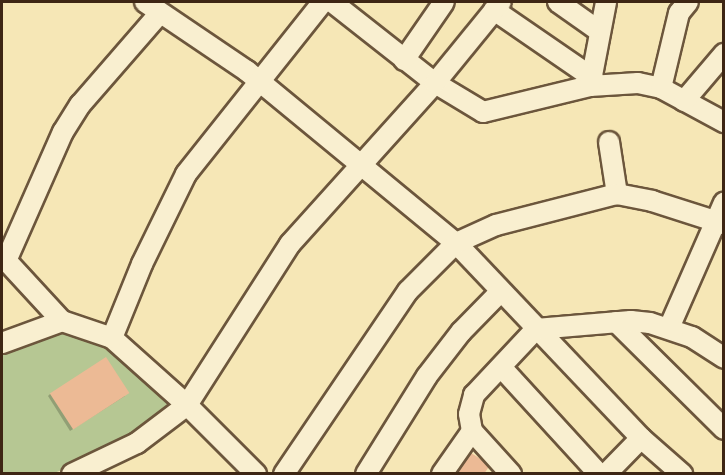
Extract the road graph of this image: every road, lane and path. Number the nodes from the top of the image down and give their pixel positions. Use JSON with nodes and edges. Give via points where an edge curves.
{"nodes":[{"id":1,"x":323,"y":2,"type":"edge"},
{"id":2,"x":332,"y":2,"type":"edge"},
{"id":3,"x":444,"y":2,"type":"edge"},
{"id":4,"x":558,"y":2,"type":"edge"},
{"id":5,"x":606,"y":2,"type":"edge"},
{"id":6,"x":688,"y":2,"type":"edge"},
{"id":7,"x":497,"y":6,"type":"edge"},
{"id":8,"x":152,"y":7,"type":"edge"},
{"id":9,"x":599,"y":31,"type":"junction"},
{"id":10,"x":723,"y":54,"type":"edge"},
{"id":11,"x":404,"y":60,"type":"junction"},
{"id":12,"x":260,"y":82,"type":"junction"},
{"id":13,"x":592,"y":82,"type":"junction"},
{"id":14,"x":435,"y":83,"type":"junction"},
{"id":15,"x":661,"y":88,"type":"junction"},
{"id":16,"x":684,"y":101,"type":"junction"},
{"id":17,"x":723,"y":122,"type":"edge"},
{"id":18,"x":609,"y":142,"type":"dead end"},
{"id":19,"x":362,"y":164,"type":"junction"},
{"id":20,"x":617,"y":194,"type":"junction"},
{"id":21,"x":721,"y":216,"type":"edge"},
{"id":22,"x":456,"y":243,"type":"junction"},
{"id":23,"x":4,"y":259,"type":"edge"},
{"id":24,"x":500,"y":292,"type":"junction"},
{"id":25,"x":62,"y":321,"type":"junction"},
{"id":26,"x":616,"y":322,"type":"junction"},
{"id":27,"x":669,"y":328,"type":"junction"},
{"id":28,"x":536,"y":329,"type":"junction"},
{"id":29,"x":112,"y":338,"type":"junction"},
{"id":30,"x":2,"y":343,"type":"edge"},
{"id":31,"x":723,"y":358,"type":"edge"},
{"id":32,"x":501,"y":368,"type":"junction"},
{"id":33,"x":187,"y":405,"type":"junction"},
{"id":34,"x":723,"y":429,"type":"edge"},
{"id":35,"x":472,"y":431,"type":"junction"},
{"id":36,"x":641,"y":438,"type":"junction"},
{"id":37,"x":505,"y":471,"type":"edge"},
{"id":38,"x":72,"y":474,"type":"edge"},
{"id":39,"x":256,"y":474,"type":"edge"},
{"id":40,"x":284,"y":474,"type":"edge"},
{"id":41,"x":366,"y":474,"type":"edge"},
{"id":42,"x":442,"y":474,"type":"edge"},
{"id":43,"x":599,"y":474,"type":"edge"},
{"id":44,"x":606,"y":474,"type":"edge"},
{"id":45,"x":682,"y":474,"type":"edge"}],
"edges":[{"from":1,"to":12,"type":"street"},
{"from":2,"to":11,"type":"street"},
{"from":3,"to":11,"type":"street"},
{"from":4,"to":9,"type":"street"},
{"from":5,"to":9,"type":"street"},
{"from":6,"to":15,"type":"street","via":[[679,12]]},
{"from":7,"to":13,"type":"street"},
{"from":7,"to":14,"type":"street"},
{"from":8,"to":12,"type":"street"},
{"from":8,"to":23,"type":"street","via":[[63,132]]},
{"from":9,"to":13,"type":"street"},
{"from":10,"to":16,"type":"street"},
{"from":11,"to":14,"type":"street"},
{"from":12,"to":19,"type":"street"},
{"from":12,"to":29,"type":"street","via":[[186,174],[142,264]]},
{"from":13,"to":14,"type":"street","via":[[483,112]]},
{"from":13,"to":15,"type":"street"},
{"from":14,"to":19,"type":"street"},
{"from":15,"to":16,"type":"street"},
{"from":16,"to":17,"type":"street"},
{"from":18,"to":20,"type":"street"},
{"from":19,"to":22,"type":"street"},
{"from":19,"to":33,"type":"street","via":[[290,244]]},
{"from":20,"to":21,"type":"street"},
{"from":20,"to":22,"type":"street","via":[[496,225]]},
{"from":21,"to":27,"type":"street"},
{"from":22,"to":24,"type":"street"},
{"from":22,"to":40,"type":"street","via":[[408,291]]},
{"from":23,"to":25,"type":"street"},
{"from":24,"to":28,"type":"street"},
{"from":24,"to":41,"type":"street","via":[[461,332],[427,376]]},
{"from":25,"to":29,"type":"street"},
{"from":25,"to":30,"type":"street"},
{"from":26,"to":27,"type":"street"},
{"from":26,"to":28,"type":"street"},
{"from":26,"to":34,"type":"street"},
{"from":27,"to":31,"type":"street","via":[[692,337]]},
{"from":28,"to":32,"type":"street"},
{"from":28,"to":36,"type":"street"},
{"from":29,"to":33,"type":"street"},
{"from":32,"to":35,"type":"street","via":[[474,395],[469,414]]},
{"from":32,"to":43,"type":"street"},
{"from":33,"to":38,"type":"street","via":[[137,443]]},
{"from":33,"to":39,"type":"street"},
{"from":35,"to":37,"type":"street"},
{"from":35,"to":42,"type":"street"},
{"from":36,"to":44,"type":"street"},
{"from":36,"to":45,"type":"street"}]}
